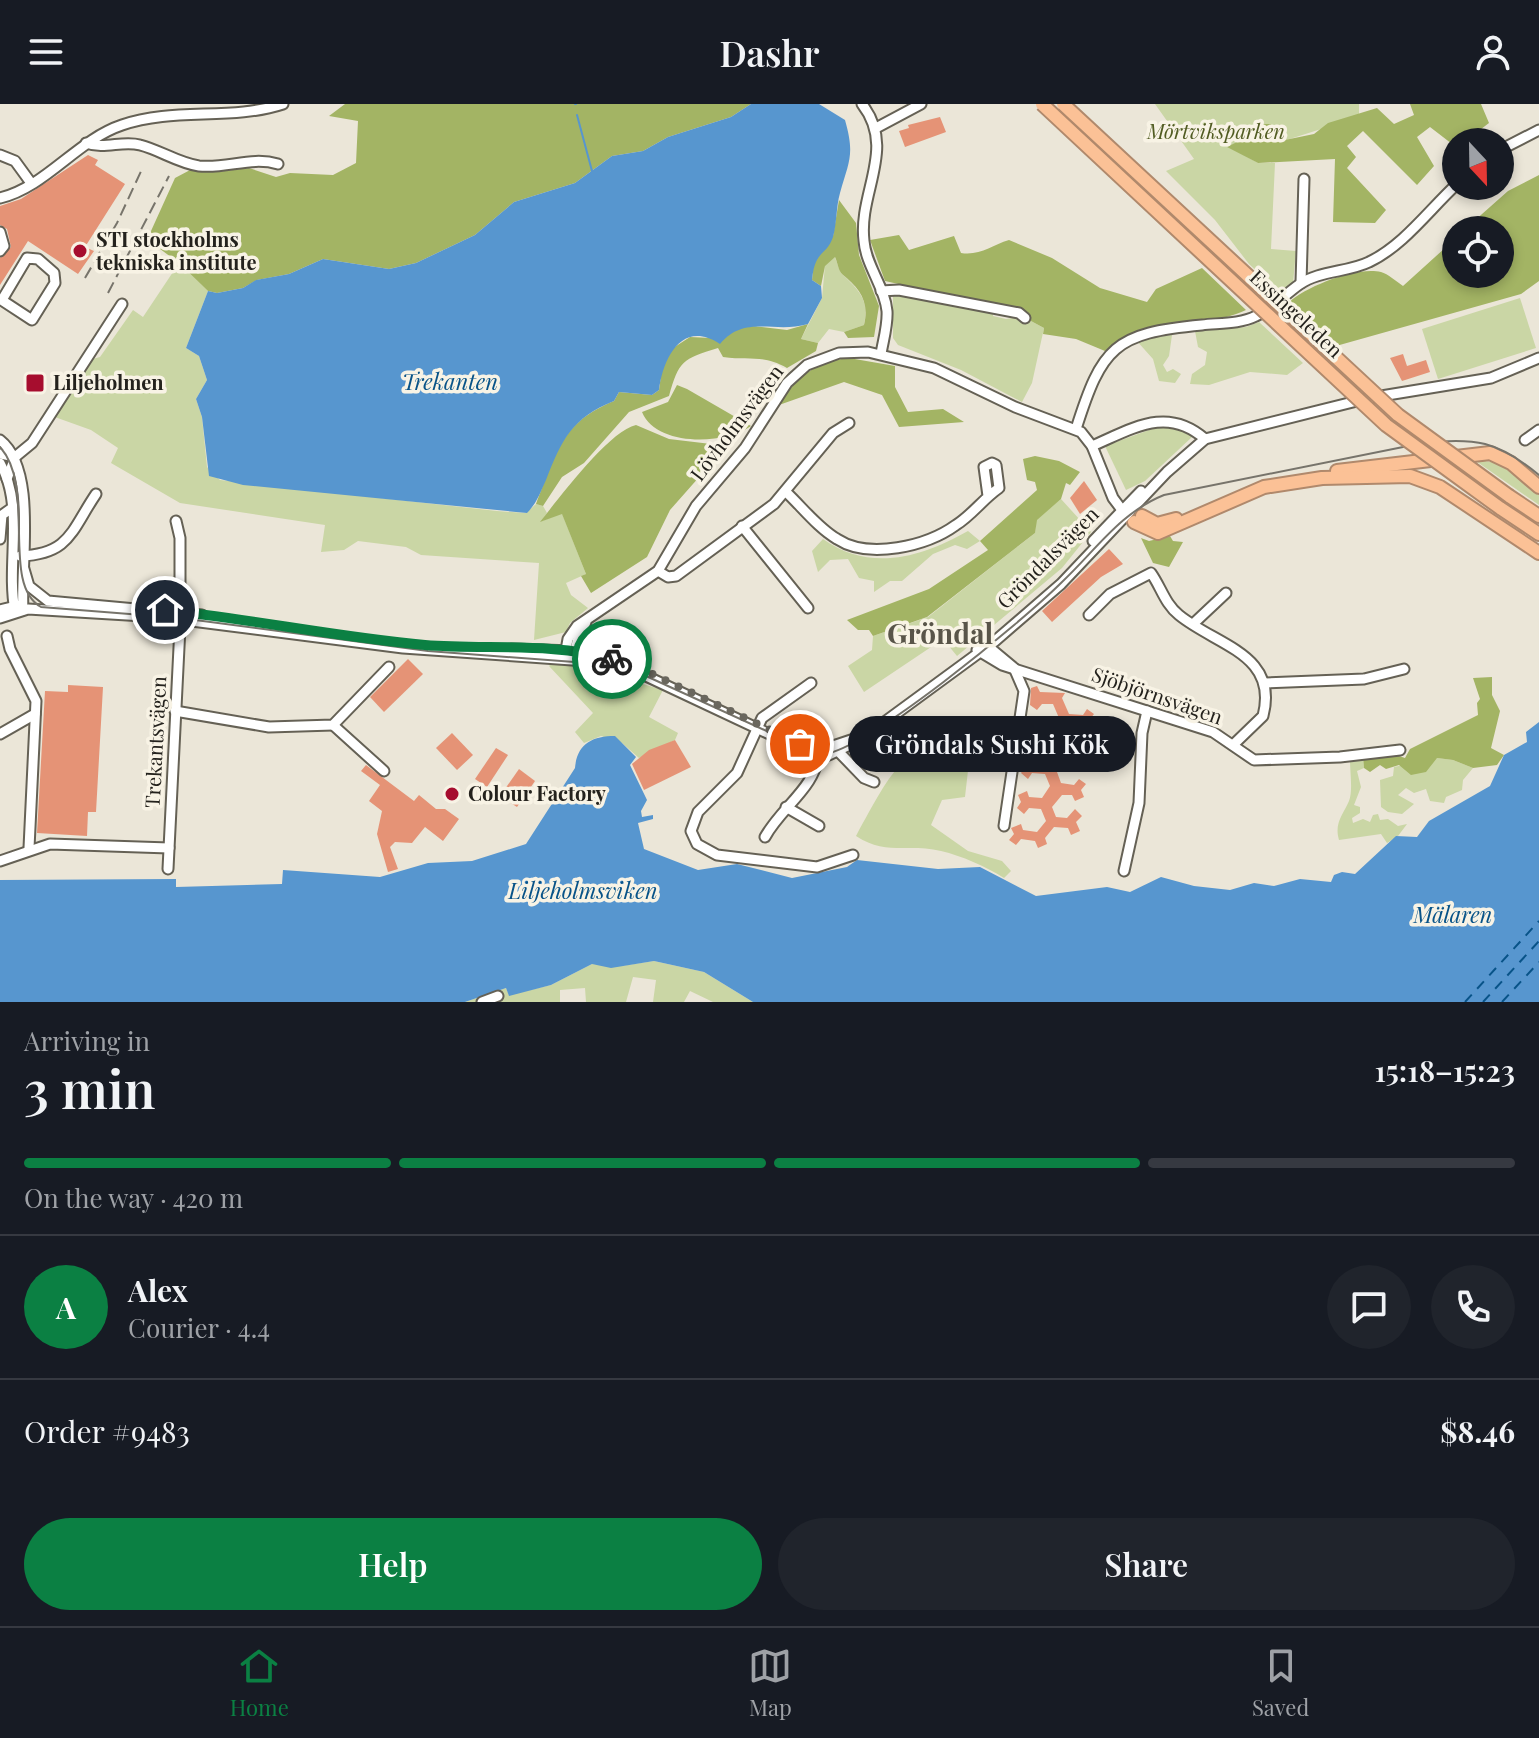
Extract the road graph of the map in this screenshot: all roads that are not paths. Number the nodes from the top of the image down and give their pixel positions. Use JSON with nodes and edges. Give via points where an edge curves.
{"nodes":[{"id":1,"x":283,"y":104,"type":"edge"},
{"id":2,"x":862,"y":104,"type":"edge"},
{"id":3,"x":921,"y":104,"type":"edge"},
{"id":4,"x":1042,"y":104,"type":"edge"},
{"id":5,"x":1063,"y":104,"type":"edge"},
{"id":6,"x":876,"y":128,"type":"junction"},
{"id":7,"x":1539,"y":130,"type":"edge"},
{"id":8,"x":86,"y":143,"type":"junction"},
{"id":9,"x":1514,"y":143,"type":"edge"},
{"id":10,"x":0,"y":155,"type":"edge"},
{"id":11,"x":278,"y":164,"type":"dead end"},
{"id":12,"x":1304,"y":179,"type":"dead end"},
{"id":13,"x":31,"y":183,"type":"junction"},
{"id":14,"x":0,"y":198,"type":"edge"},
{"id":15,"x":1442,"y":198,"type":"edge"},
{"id":16,"x":0,"y":232,"type":"edge"},
{"id":17,"x":0,"y":251,"type":"edge"},
{"id":18,"x":1301,"y":283,"type":"junction"},
{"id":19,"x":881,"y":291,"type":"junction"},
{"id":20,"x":1,"y":300,"type":"edge"},
{"id":21,"x":122,"y":304,"type":"dead end"},
{"id":22,"x":1025,"y":318,"type":"dead end"},
{"id":23,"x":881,"y":354,"type":"junction"},
{"id":24,"x":1539,"y":358,"type":"edge"},
{"id":25,"x":849,"y":423,"type":"dead end"},
{"id":26,"x":1076,"y":429,"type":"junction"},
{"id":27,"x":1539,"y":430,"type":"edge"},
{"id":28,"x":1205,"y":439,"type":"junction"},
{"id":29,"x":0,"y":440,"type":"edge"},
{"id":30,"x":1525,"y":440,"type":"dead end"},
{"id":31,"x":1092,"y":446,"type":"junction"},
{"id":32,"x":0,"y":447,"type":"edge"},
{"id":33,"x":7,"y":459,"type":"edge"},
{"id":34,"x":1539,"y":487,"type":"edge"},
{"id":35,"x":786,"y":492,"type":"junction"},
{"id":36,"x":96,"y":494,"type":"dead end"},
{"id":37,"x":988,"y":496,"type":"dead end"},
{"id":38,"x":12,"y":508,"type":"junction"},
{"id":39,"x":1131,"y":512,"type":"junction"},
{"id":40,"x":1539,"y":516,"type":"edge"},
{"id":41,"x":176,"y":521,"type":"dead end"},
{"id":42,"x":742,"y":526,"type":"junction"},
{"id":43,"x":1539,"y":534,"type":"edge"},
{"id":44,"x":0,"y":539,"type":"edge"},
{"id":45,"x":1539,"y":553,"type":"edge"},
{"id":46,"x":18,"y":556,"type":"junction"},
{"id":47,"x":24,"y":569,"type":"junction"},
{"id":48,"x":658,"y":571,"type":"junction"},
{"id":49,"x":1226,"y":593,"type":"dead end"},
{"id":50,"x":58,"y":603,"type":"junction"},
{"id":51,"x":18,"y":608,"type":"junction"},
{"id":52,"x":808,"y":608,"type":"dead end"},
{"id":53,"x":0,"y":610,"type":"edge"},
{"id":54,"x":180,"y":615,"type":"junction"},
{"id":55,"x":1089,"y":615,"type":"dead end"},
{"id":56,"x":0,"y":618,"type":"edge"},
{"id":57,"x":1193,"y":624,"type":"junction"},
{"id":58,"x":7,"y":636,"type":"dead end"},
{"id":59,"x":982,"y":648,"type":"junction"},
{"id":60,"x":570,"y":655,"type":"junction"},
{"id":61,"x":389,"y":667,"type":"dead end"},
{"id":62,"x":1014,"y":668,"type":"junction"},
{"id":63,"x":1404,"y":669,"type":"dead end"},
{"id":64,"x":1040,"y":676,"type":"junction"},
{"id":65,"x":811,"y":683,"type":"dead end"},
{"id":66,"x":1266,"y":683,"type":"junction"},
{"id":67,"x":1024,"y":691,"type":"junction"},
{"id":68,"x":175,"y":711,"type":"junction"},
{"id":69,"x":1147,"y":711,"type":"junction"},
{"id":70,"x":35,"y":714,"type":"junction"},
{"id":71,"x":333,"y":725,"type":"junction"},
{"id":72,"x":758,"y":727,"type":"junction"},
{"id":73,"x":0,"y":734,"type":"edge"},
{"id":74,"x":1233,"y":745,"type":"junction"},
{"id":75,"x":836,"y":750,"type":"junction"},
{"id":76,"x":1400,"y":750,"type":"dead end"},
{"id":77,"x":819,"y":751,"type":"junction"},
{"id":78,"x":384,"y":771,"type":"dead end"},
{"id":79,"x":874,"y":782,"type":"dead end"},
{"id":80,"x":786,"y":807,"type":"junction"},
{"id":81,"x":819,"y":826,"type":"dead end"},
{"id":82,"x":1004,"y":826,"type":"dead end"},
{"id":83,"x":765,"y":837,"type":"dead end"},
{"id":84,"x":29,"y":848,"type":"junction"},
{"id":85,"x":169,"y":848,"type":"junction"},
{"id":86,"x":853,"y":855,"type":"dead end"},
{"id":87,"x":0,"y":861,"type":"edge"},
{"id":88,"x":168,"y":869,"type":"dead end"},
{"id":89,"x":1124,"y":871,"type":"dead end"},
{"id":90,"x":498,"y":996,"type":"dead end"},
{"id":91,"x":482,"y":1002,"type":"edge"}],
"edges":[{"from":1,"to":8,"type":"street","via":[[147,119]]},
{"from":2,"to":6,"type":"street"},
{"from":3,"to":6,"type":"street"},
{"from":4,"to":43,"type":"highway","name":"Essingeleden","bridge":true,"via":[[1386,425]]},
{"from":5,"to":40,"type":"highway","name":"Essingeleden","bridge":true,"via":[[1398,415]]},
{"from":6,"to":19,"type":"street","via":[[876,167],[863,229]]},
{"from":7,"to":9,"type":"street"},
{"from":8,"to":11,"type":"street","via":[[141,145],[197,166],[259,159]]},
{"from":8,"to":13,"type":"street"},
{"from":10,"to":13,"type":"street","via":[[15,161]]},
{"from":12,"to":18,"type":"street"},
{"from":13,"to":14,"type":"street"},
{"from":15,"to":18,"type":"street","via":[[1376,259]]},
{"from":16,"to":17,"type":"street"},
{"from":18,"to":26,"type":"street","via":[[1285,299],[1249,319],[1127,339],[1098,370]]},
{"from":19,"to":22,"type":"street","via":[[899,290]]},
{"from":19,"to":23,"type":"street","via":[[887,312]]},
{"from":20,"to":20,"type":"street","via":[[32,320],[55,283],[54,273],[38,259],[27,258]]},
{"from":21,"to":33,"type":"street","via":[[32,443]]},
{"from":23,"to":26,"type":"street","name":"Lövholmsvägen","via":[[950,374],[1015,407]]},
{"from":23,"to":48,"type":"street","name":"Lövholmsvägen","via":[[832,354],[792,377],[745,448],[696,506]]},
{"from":24,"to":28,"type":"street","name":"Gröndalsvägen","via":[[1491,378],[1369,398]]},
{"from":25,"to":35,"type":"street","via":[[833,433]]},
{"from":26,"to":31,"type":"street","name":"Lövholmsvägen"},
{"from":27,"to":30,"type":"street"},
{"from":28,"to":31,"type":"street","via":[[1188,424],[1171,419]]},
{"from":28,"to":39,"type":"street","name":"Gröndalsvägen"},
{"from":29,"to":33,"type":"street"},
{"from":31,"to":39,"type":"street","name":"Lövholmsvägen","via":[[1113,498]]},
{"from":32,"to":33,"type":"street"},
{"from":33,"to":38,"type":"street"},
{"from":33,"to":46,"type":"street","via":[[24,515]]},
{"from":34,"to":39,"type":"highway","via":[[1501,457],[1471,452],[1275,479],[1233,491],[1162,524]]},
{"from":35,"to":37,"type":"street","via":[[836,539],[881,548],[912,544],[947,530]]},
{"from":35,"to":42,"type":"street"},
{"from":36,"to":46,"type":"street","via":[[64,545],[52,552]]},
{"from":38,"to":44,"type":"street","via":[[2,515]]},
{"from":38,"to":46,"type":"street"},
{"from":39,"to":45,"type":"highway","via":[[1158,533],[1264,487],[1322,478],[1410,476],[1440,487]]},
{"from":39,"to":59,"type":"street","name":"Gröndalsvägen","via":[[1061,584]]},
{"from":41,"to":54,"type":"street","name":"Trekantsvägen"},
{"from":42,"to":48,"type":"street","via":[[676,576]]},
{"from":42,"to":52,"type":"street"},
{"from":46,"to":47,"type":"street"},
{"from":46,"to":51,"type":"street"},
{"from":47,"to":50,"type":"street","via":[[35,592]]},
{"from":47,"to":51,"type":"street"},
{"from":48,"to":60,"type":"street","name":"Lövholmsvägen","via":[[572,631]]},
{"from":49,"to":57,"type":"street"},
{"from":50,"to":51,"type":"street"},
{"from":50,"to":54,"type":"street"},
{"from":51,"to":53,"type":"street"},
{"from":51,"to":54,"type":"street"},
{"from":51,"to":56,"type":"street"},
{"from":54,"to":60,"type":"street","via":[[350,642]]},
{"from":54,"to":68,"type":"street","name":"Trekantsvägen"},
{"from":55,"to":57,"type":"street","via":[[1110,594],[1151,573],[1167,602]]},
{"from":57,"to":66,"type":"street","via":[[1255,665]]},
{"from":58,"to":70,"type":"street","via":[[35,696]]},
{"from":59,"to":62,"type":"street","name":"Sjöbjörnsvägen"},
{"from":59,"to":75,"type":"street","name":"Gröndalsvägen"},
{"from":60,"to":72,"type":"street","name":"Gröndalsvägen","via":[[646,676]]},
{"from":61,"to":71,"type":"street"},
{"from":62,"to":64,"type":"street","name":"Sjöbjörnsvägen"},
{"from":62,"to":67,"type":"street"},
{"from":63,"to":66,"type":"street","via":[[1364,679]]},
{"from":64,"to":67,"type":"street"},
{"from":64,"to":69,"type":"street","name":"Sjöbjörnsvägen"},
{"from":65,"to":72,"type":"street","via":[[762,718]]},
{"from":66,"to":74,"type":"street","via":[[1263,716]]},
{"from":67,"to":82,"type":"street"},
{"from":68,"to":71,"type":"street","via":[[269,727]]},
{"from":68,"to":85,"type":"street","name":"Trekantsvägen"},
{"from":69,"to":74,"type":"street","name":"Sjöbjörnsvägen","via":[[1213,732]]},
{"from":69,"to":89,"type":"street","via":[[1139,803]]},
{"from":70,"to":73,"type":"street"},
{"from":70,"to":84,"type":"street"},
{"from":71,"to":78,"type":"street"},
{"from":72,"to":77,"type":"street","name":"Gröndalsvägen"},
{"from":72,"to":86,"type":"street","via":[[737,773],[698,812],[691,825],[693,837],[706,851],[817,867]]},
{"from":74,"to":76,"type":"street","name":"Sjöbjörnsvägen","via":[[1254,760]]},
{"from":75,"to":77,"type":"street","name":"Gröndalsvägen"},
{"from":75,"to":79,"type":"street"},
{"from":77,"to":80,"type":"street","via":[[813,779]]},
{"from":80,"to":81,"type":"street"},
{"from":80,"to":83,"type":"street"},
{"from":84,"to":85,"type":"street"},
{"from":84,"to":87,"type":"street"},
{"from":85,"to":88,"type":"street","name":"Trekantsvägen"},
{"from":90,"to":91,"type":"street"}]}
